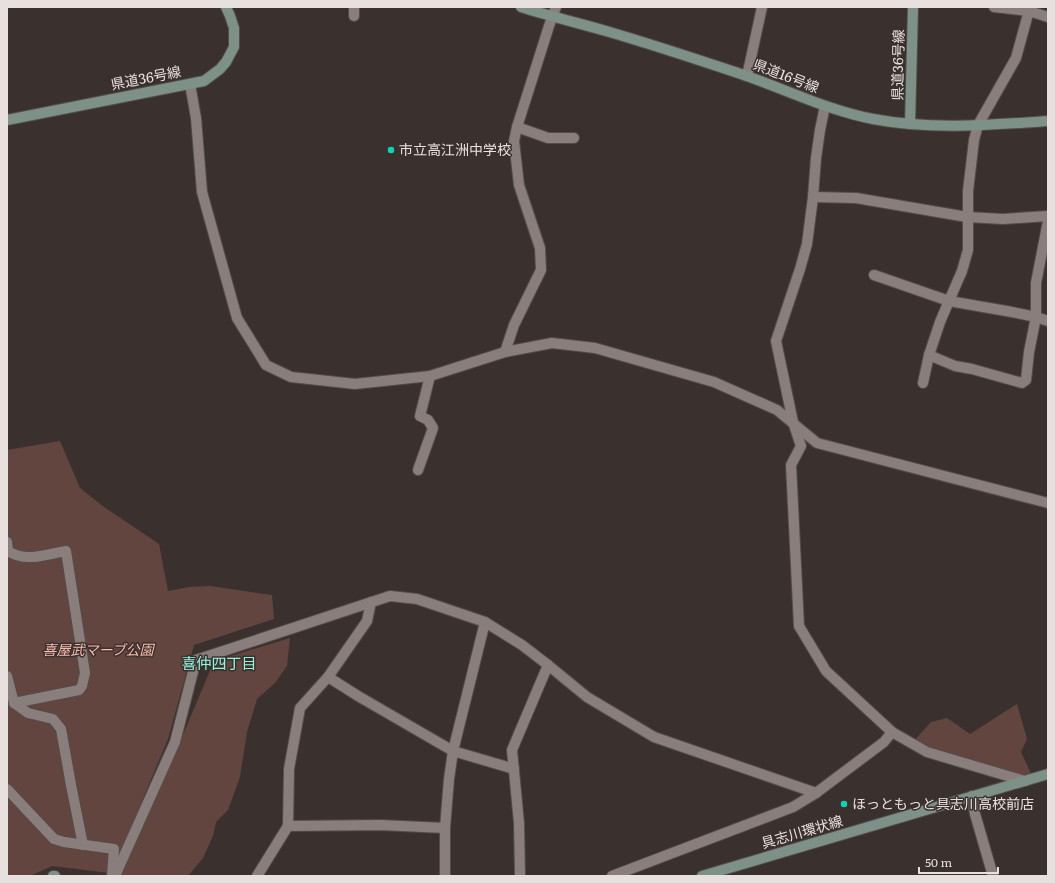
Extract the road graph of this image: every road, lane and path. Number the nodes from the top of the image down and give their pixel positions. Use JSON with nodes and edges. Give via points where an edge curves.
{"nodes":[{"id":1,"x":226,"y":7,"type":"edge"},
{"id":2,"x":521,"y":7,"type":"edge"},
{"id":3,"x":762,"y":7,"type":"edge"},
{"id":4,"x":913,"y":7,"type":"edge"},
{"id":5,"x":994,"y":7,"type":"edge"},
{"id":6,"x":1030,"y":9,"type":"edge"},
{"id":7,"x":555,"y":12,"type":"edge"},
{"id":8,"x":1048,"y":17,"type":"edge"},
{"id":9,"x":747,"y":76,"type":"junction"},
{"id":10,"x":190,"y":84,"type":"junction"},
{"id":11,"x":825,"y":106,"type":"junction"},
{"id":12,"x":7,"y":120,"type":"edge"},
{"id":13,"x":1048,"y":121,"type":"edge"},
{"id":14,"x":910,"y":124,"type":"junction"},
{"id":15,"x":978,"y":125,"type":"junction"},
{"id":16,"x":517,"y":128,"type":"junction"},
{"id":17,"x":574,"y":138,"type":"dead end"},
{"id":18,"x":813,"y":197,"type":"junction"},
{"id":19,"x":1048,"y":216,"type":"edge"},
{"id":20,"x":968,"y":217,"type":"junction"},
{"id":21,"x":1048,"y":221,"type":"edge"},
{"id":22,"x":874,"y":275,"type":"dead end"},
{"id":23,"x":950,"y":301,"type":"junction"},
{"id":24,"x":1036,"y":317,"type":"junction"},
{"id":25,"x":1048,"y":321,"type":"edge"},
{"id":26,"x":506,"y":352,"type":"junction"},
{"id":27,"x":929,"y":355,"type":"junction"},
{"id":28,"x":430,"y":376,"type":"junction"},
{"id":29,"x":924,"y":383,"type":"dead end"},
{"id":30,"x":793,"y":422,"type":"junction"},
{"id":31,"x":418,"y":470,"type":"dead end"},
{"id":32,"x":1048,"y":503,"type":"edge"},
{"id":33,"x":7,"y":542,"type":"edge"},
{"id":34,"x":371,"y":602,"type":"junction"},
{"id":35,"x":485,"y":622,"type":"junction"},
{"id":36,"x":548,"y":665,"type":"junction"},
{"id":37,"x":7,"y":676,"type":"edge"},
{"id":38,"x":328,"y":677,"type":"junction"},
{"id":39,"x":14,"y":703,"type":"junction"},
{"id":40,"x":892,"y":732,"type":"junction"},
{"id":41,"x":453,"y":751,"type":"junction"},
{"id":42,"x":514,"y":769,"type":"junction"},
{"id":43,"x":1048,"y":774,"type":"edge"},
{"id":44,"x":1025,"y":781,"type":"junction"},
{"id":45,"x":7,"y":789,"type":"edge"},
{"id":46,"x":816,"y":793,"type":"junction"},
{"id":47,"x":972,"y":796,"type":"junction"},
{"id":48,"x":288,"y":826,"type":"junction"},
{"id":49,"x":445,"y":828,"type":"junction"},
{"id":50,"x":83,"y":845,"type":"junction"},
{"id":51,"x":114,"y":876,"type":"edge"},
{"id":52,"x":258,"y":876,"type":"edge"},
{"id":53,"x":445,"y":876,"type":"edge"},
{"id":54,"x":520,"y":876,"type":"edge"},
{"id":55,"x":612,"y":876,"type":"edge"},
{"id":56,"x":702,"y":876,"type":"edge"},
{"id":57,"x":993,"y":876,"type":"edge"}],
"edges":[{"from":1,"to":10,"type":"main road","name":"県道36号線","via":[[234,28],[234,47],[220,69],[204,81]]},
{"from":2,"to":7,"type":"main road","name":"県道16号線"},
{"from":3,"to":9,"type":"street"},
{"from":4,"to":14,"type":"main road","name":"県道36号線"},
{"from":5,"to":6,"type":"street"},
{"from":6,"to":8,"type":"street"},
{"from":6,"to":15,"type":"street","via":[[1016,58]]},
{"from":7,"to":9,"type":"main road","name":"県道16号線","via":[[605,31]]},
{"from":7,"to":16,"type":"street"},
{"from":9,"to":11,"type":"main road","name":"県道16号線"},
{"from":10,"to":12,"type":"main road","name":"県道36号線"},
{"from":10,"to":28,"type":"street","via":[[196,118],[202,192],[237,318],[266,365],[291,378],[355,384]]},
{"from":11,"to":14,"type":"main road","name":"県道16号線","via":[[873,119]]},
{"from":11,"to":18,"type":"street","via":[[816,158]]},
{"from":13,"to":15,"type":"main road","name":"県道16号線"},
{"from":14,"to":15,"type":"main road","name":"県道16号線"},
{"from":15,"to":20,"type":"street","via":[[969,184]]},
{"from":16,"to":17,"type":"street","via":[[548,138]]},
{"from":16,"to":26,"type":"street","via":[[514,140],[519,185],[540,248],[541,270],[514,325]]},
{"from":18,"to":20,"type":"street","via":[[856,198]]},
{"from":18,"to":30,"type":"street","via":[[807,244],[776,341]]},
{"from":19,"to":20,"type":"street","via":[[1003,219]]},
{"from":20,"to":23,"type":"street","via":[[968,250]]},
{"from":21,"to":24,"type":"street","via":[[1036,283]]},
{"from":22,"to":23,"type":"street"},
{"from":23,"to":24,"type":"street"},
{"from":23,"to":27,"type":"street"},
{"from":24,"to":25,"type":"street"},
{"from":24,"to":27,"type":"street","via":[[1026,380],[1022,383],[955,366]]},
{"from":26,"to":28,"type":"street"},
{"from":26,"to":30,"type":"street","via":[[552,343],[595,348],[714,382],[777,410]]},
{"from":27,"to":29,"type":"street"},
{"from":28,"to":31,"type":"street","via":[[420,416],[428,420],[433,428]]},
{"from":30,"to":32,"type":"street","via":[[817,443]]},
{"from":30,"to":40,"type":"street","via":[[801,446],[791,465],[799,626],[826,671]]},
{"from":33,"to":39,"type":"street","via":[[8,551],[15,556],[30,558],[66,551],[85,673],[82,686],[78,690]]},
{"from":34,"to":35,"type":"street","via":[[390,596],[417,599]]},
{"from":34,"to":38,"type":"street","via":[[367,621]]},
{"from":34,"to":51,"type":"street","via":[[196,660],[175,742]]},
{"from":35,"to":36,"type":"street"},
{"from":35,"to":41,"type":"street"},
{"from":36,"to":42,"type":"street","via":[[512,750]]},
{"from":36,"to":46,"type":"street","via":[[587,697],[654,737]]},
{"from":37,"to":39,"type":"street"},
{"from":38,"to":41,"type":"street"},
{"from":38,"to":48,"type":"street","via":[[300,708],[288,770]]},
{"from":39,"to":50,"type":"street","via":[[28,713],[53,719],[61,729]]},
{"from":40,"to":44,"type":"street","via":[[927,752]]},
{"from":40,"to":46,"type":"street","via":[[884,742]]},
{"from":41,"to":42,"type":"street"},
{"from":41,"to":49,"type":"street"},
{"from":42,"to":54,"type":"street"},
{"from":43,"to":44,"type":"main road","name":"具志川環状線"},
{"from":44,"to":47,"type":"main road","name":"具志川環状線"},
{"from":45,"to":50,"type":"street","via":[[54,839]]},
{"from":46,"to":55,"type":"street","via":[[793,807]]},
{"from":47,"to":56,"type":"main road","name":"具志川環状線"},
{"from":47,"to":57,"type":"street"},
{"from":48,"to":49,"type":"street","via":[[380,825]]},
{"from":48,"to":52,"type":"street"},
{"from":49,"to":53,"type":"street"},
{"from":50,"to":51,"type":"street","via":[[114,849]]}]}
